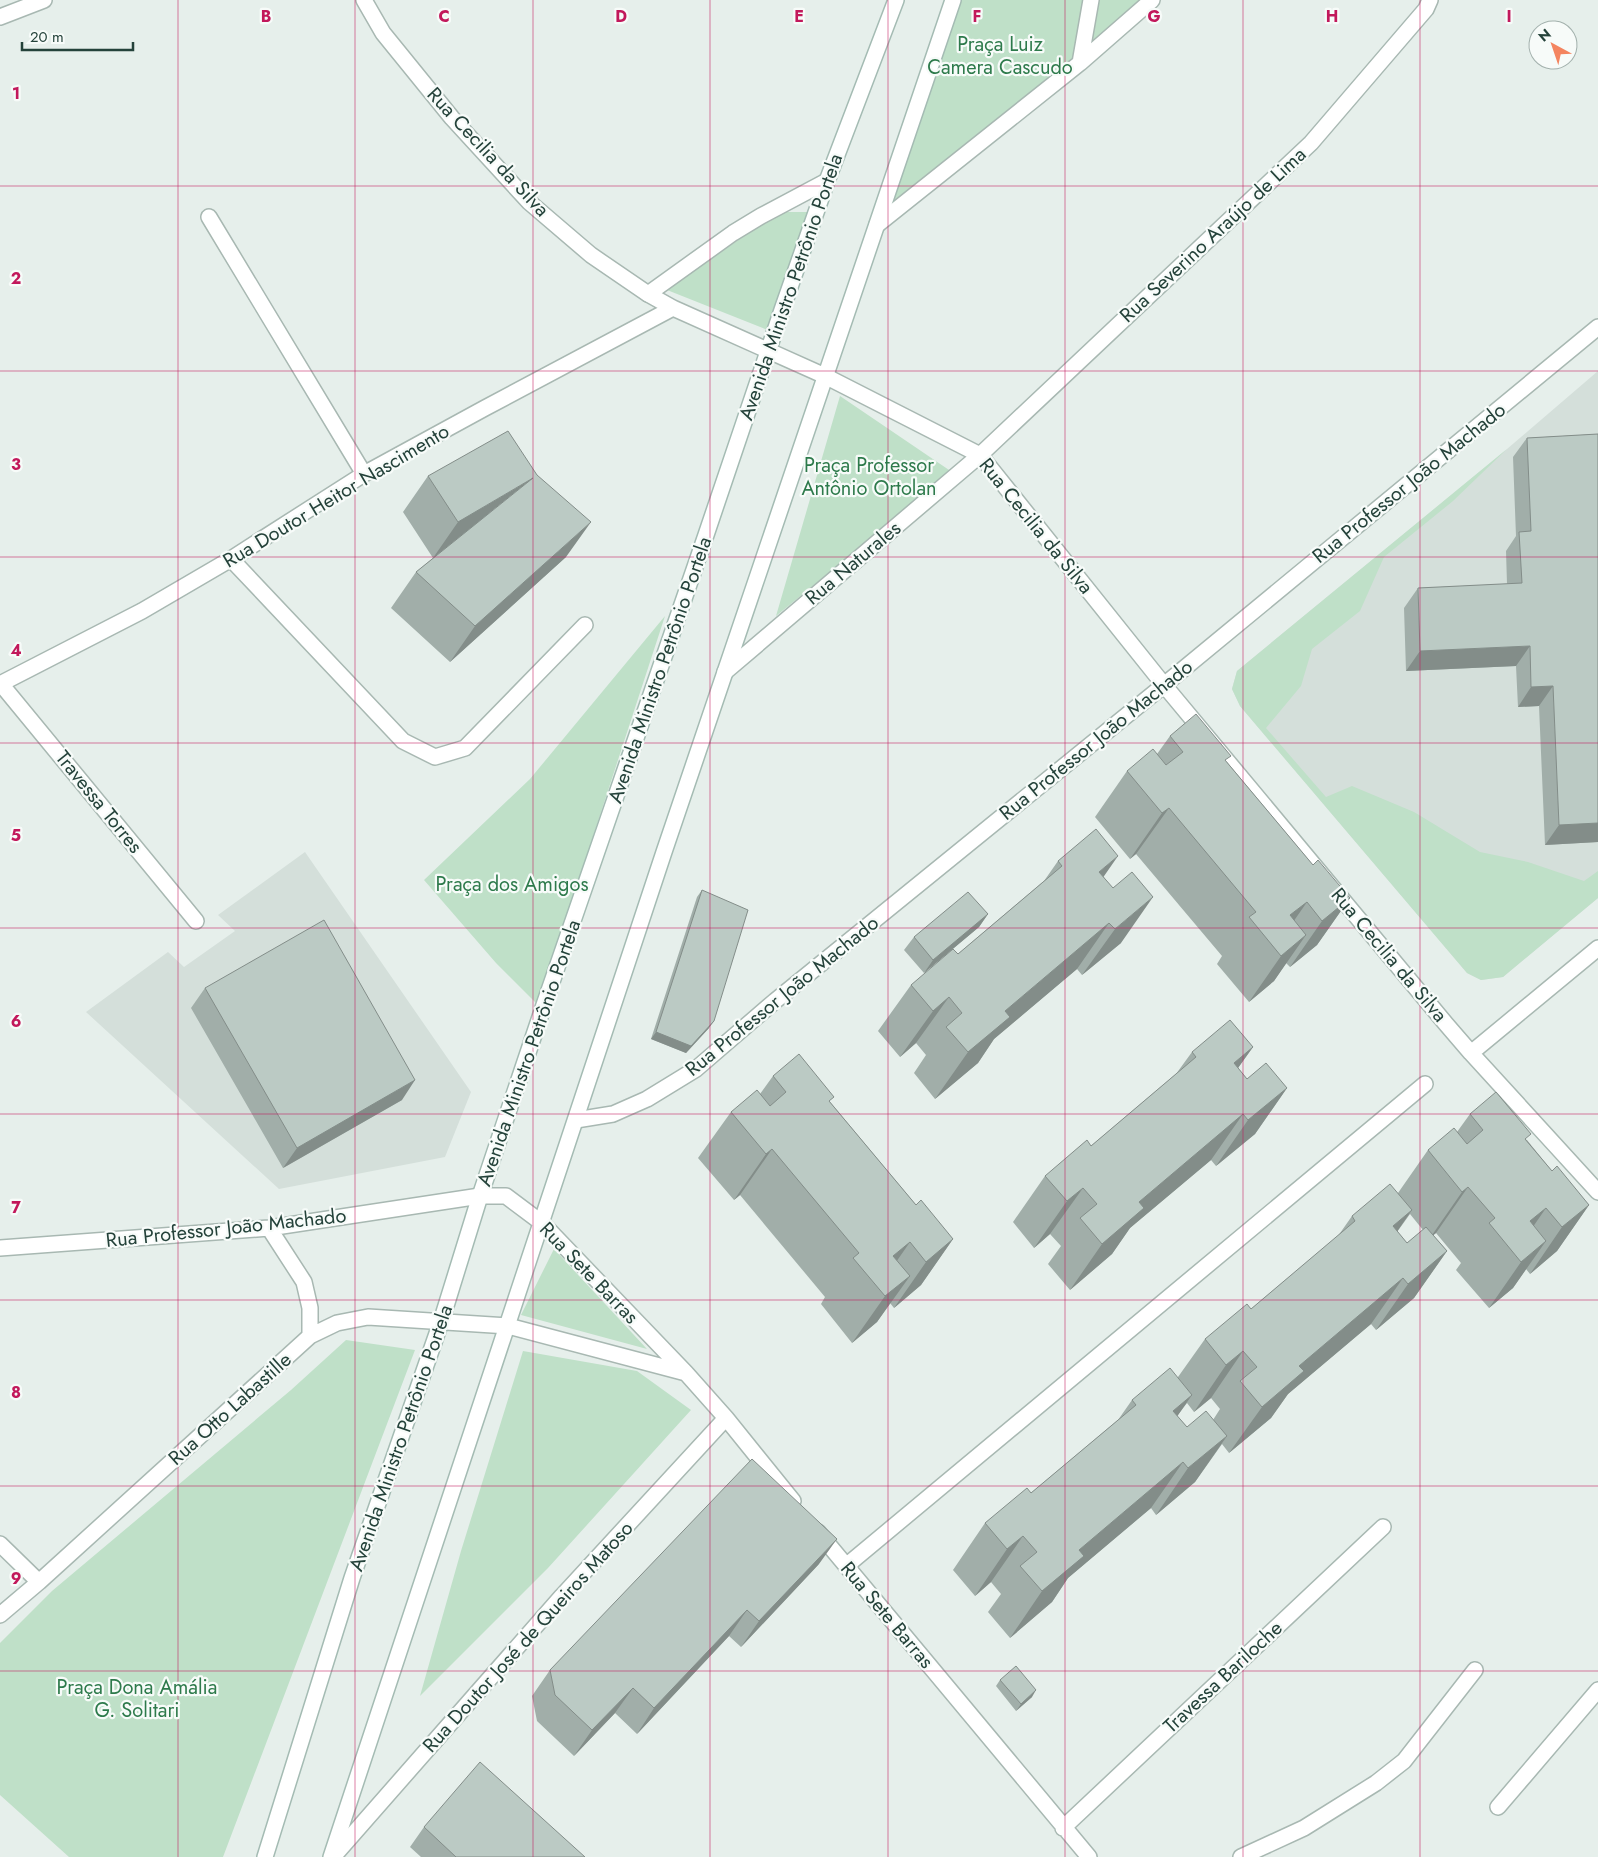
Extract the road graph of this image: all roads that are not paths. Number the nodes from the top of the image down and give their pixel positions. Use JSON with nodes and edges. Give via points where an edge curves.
{"nodes":[{"id":1,"x":44,"y":0,"type":"edge"},
{"id":2,"x":364,"y":0,"type":"edge"},
{"id":3,"x":896,"y":0,"type":"edge"},
{"id":4,"x":953,"y":0,"type":"edge"},
{"id":5,"x":1091,"y":0,"type":"edge"},
{"id":6,"x":1152,"y":0,"type":"edge"},
{"id":7,"x":1430,"y":0,"type":"edge"},
{"id":8,"x":0,"y":17,"type":"edge"},
{"id":9,"x":1080,"y":63,"type":"junction"},
{"id":10,"x":827,"y":181,"type":"junction"},
{"id":11,"x":209,"y":217,"type":"dead end"},
{"id":12,"x":877,"y":225,"type":"junction"},
{"id":13,"x":648,"y":294,"type":"junction"},
{"id":14,"x":673,"y":308,"type":"junction"},
{"id":15,"x":1598,"y":327,"type":"edge"},
{"id":16,"x":768,"y":350,"type":"junction"},
{"id":17,"x":825,"y":376,"type":"junction"},
{"id":18,"x":980,"y":455,"type":"junction"},
{"id":19,"x":364,"y":474,"type":"junction"},
{"id":20,"x":231,"y":560,"type":"junction"},
{"id":21,"x":585,"y":625,"type":"dead end"},
{"id":22,"x":725,"y":672,"type":"junction"},
{"id":23,"x":1,"y":684,"type":"edge"},
{"id":24,"x":1164,"y":685,"type":"junction"},
{"id":25,"x":196,"y":920,"type":"dead end"},
{"id":26,"x":1598,"y":948,"type":"edge"},
{"id":27,"x":1471,"y":1053,"type":"junction"},
{"id":28,"x":1425,"y":1084,"type":"dead end"},
{"id":29,"x":576,"y":1120,"type":"junction"},
{"id":30,"x":1598,"y":1192,"type":"edge"},
{"id":31,"x":480,"y":1196,"type":"junction"},
{"id":32,"x":542,"y":1223,"type":"junction"},
{"id":33,"x":269,"y":1228,"type":"junction"},
{"id":34,"x":0,"y":1248,"type":"edge"},
{"id":35,"x":441,"y":1322,"type":"junction"},
{"id":36,"x":508,"y":1326,"type":"junction"},
{"id":37,"x":310,"y":1336,"type":"junction"},
{"id":38,"x":686,"y":1373,"type":"junction"},
{"id":39,"x":726,"y":1418,"type":"junction"},
{"id":40,"x":1383,"y":1527,"type":"dead end"},
{"id":41,"x":0,"y":1544,"type":"edge"},
{"id":42,"x":846,"y":1566,"type":"junction"},
{"id":43,"x":39,"y":1582,"type":"junction"},
{"id":44,"x":0,"y":1615,"type":"edge"},
{"id":45,"x":1475,"y":1670,"type":"dead end"},
{"id":46,"x":1598,"y":1690,"type":"edge"},
{"id":47,"x":1498,"y":1807,"type":"dead end"},
{"id":48,"x":1063,"y":1828,"type":"junction"},
{"id":49,"x":265,"y":1857,"type":"edge"},
{"id":50,"x":332,"y":1857,"type":"edge"},
{"id":51,"x":1089,"y":1857,"type":"edge"},
{"id":52,"x":1241,"y":1857,"type":"edge"}],
"edges":[{"from":1,"to":8,"type":"street"},
{"from":2,"to":13,"type":"street","name":"Rua Cecilia da Silva","via":[[383,33],[452,118],[529,202],[590,254]]},
{"from":3,"to":10,"type":"street","name":"Avenida Ministro Petrônio Portela"},
{"from":4,"to":12,"type":"street"},
{"from":5,"to":9,"type":"street"},
{"from":6,"to":9,"type":"street"},
{"from":7,"to":18,"type":"street","name":"Rua Severino Araújo de Lima","via":[[1311,143]]},
{"from":9,"to":12,"type":"street"},
{"from":10,"to":13,"type":"street","via":[[733,233]]},
{"from":10,"to":16,"type":"street","name":"Avenida Ministro Petrônio Portela"},
{"from":11,"to":19,"type":"street"},
{"from":12,"to":17,"type":"street"},
{"from":13,"to":14,"type":"street","name":"Rua Cecilia da Silva"},
{"from":14,"to":16,"type":"street","name":"Rua Cecilia da Silva"},
{"from":14,"to":19,"type":"street","name":"Rua Doutor Heitor Nascimento"},
{"from":15,"to":24,"type":"street","name":"Rua Professor João Machado"},
{"from":16,"to":17,"type":"street","name":"Rua Cecilia da Silva"},
{"from":16,"to":31,"type":"street","name":"Avenida Ministro Petrônio Portela"},
{"from":17,"to":18,"type":"street","name":"Rua Cecilia da Silva"},
{"from":17,"to":22,"type":"street"},
{"from":18,"to":22,"type":"street","name":"Rua Naturales"},
{"from":18,"to":24,"type":"street","name":"Rua Cecilia da Silva"},
{"from":19,"to":20,"type":"street","name":"Rua Doutor Heitor Nascimento"},
{"from":20,"to":21,"type":"street","via":[[404,741],[435,758],[465,748]]},
{"from":20,"to":23,"type":"street","name":"Rua Doutor Heitor Nascimento","via":[[142,611]]},
{"from":22,"to":29,"type":"street"},
{"from":23,"to":25,"type":"street","name":"Travessa Torres"},
{"from":24,"to":27,"type":"street","name":"Rua Cecilia da Silva"},
{"from":24,"to":29,"type":"street","name":"Rua Professor João Machado","via":[[696,1069],[647,1099],[613,1114]]},
{"from":26,"to":27,"type":"street"},
{"from":27,"to":30,"type":"street","name":"Rua Cecilia da Silva"},
{"from":28,"to":42,"type":"street"},
{"from":29,"to":32,"type":"street"},
{"from":31,"to":32,"type":"street","name":"Rua Sete Barras","via":[[506,1196]]},
{"from":31,"to":33,"type":"street","name":"Rua Professor João Machado"},
{"from":31,"to":35,"type":"street","name":"Avenida Ministro Petrônio Portela"},
{"from":32,"to":36,"type":"street"},
{"from":32,"to":38,"type":"street","name":"Rua Sete Barras"},
{"from":33,"to":34,"type":"street","name":"Rua Professor João Machado"},
{"from":33,"to":37,"type":"street","via":[[304,1282],[310,1308]]},
{"from":35,"to":36,"type":"street","name":"Rua Otto Labastille"},
{"from":35,"to":37,"type":"street","name":"Rua Otto Labastille","via":[[368,1317],[337,1323]]},
{"from":35,"to":49,"type":"street","name":"Avenida Ministro Petrônio Portela","via":[[352,1578]]},
{"from":36,"to":38,"type":"street","name":"Rua Sete Barras"},
{"from":36,"to":50,"type":"street"},
{"from":37,"to":43,"type":"street","name":"Rua Otto Labastille"},
{"from":38,"to":39,"type":"street","name":"Rua Sete Barras"},
{"from":39,"to":42,"type":"street","name":"Rua Sete Barras"},
{"from":39,"to":50,"type":"street","name":"Rua Doutor José de Queiros Matoso","via":[[562,1596]]},
{"from":40,"to":48,"type":"street","name":"Travessa Bariloche"},
{"from":41,"to":43,"type":"street"},
{"from":42,"to":48,"type":"street","name":"Rua Sete Barras"},
{"from":43,"to":44,"type":"street","name":"Rua Otto Labastille"},
{"from":45,"to":52,"type":"street","via":[[1404,1761],[1376,1783],[1304,1828]]},
{"from":46,"to":47,"type":"street"},
{"from":48,"to":51,"type":"street","name":"Rua Sete Barras"}]}
